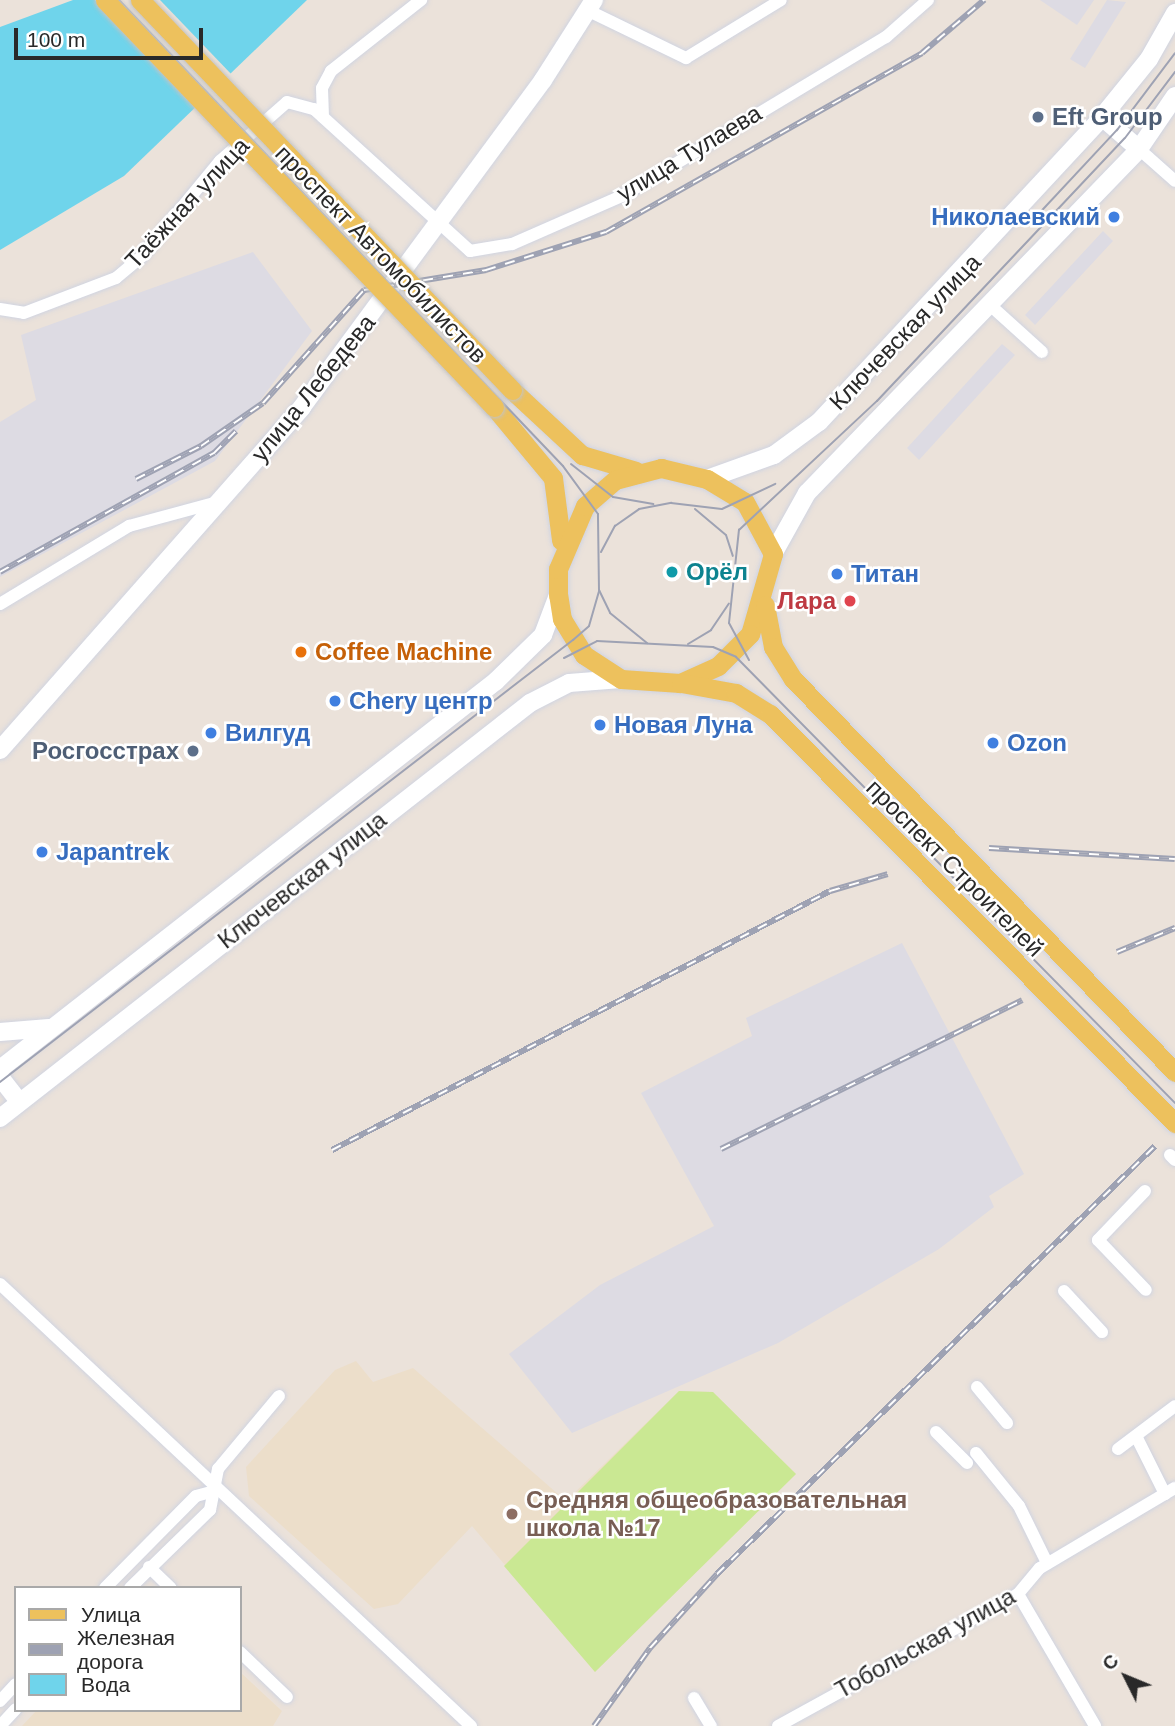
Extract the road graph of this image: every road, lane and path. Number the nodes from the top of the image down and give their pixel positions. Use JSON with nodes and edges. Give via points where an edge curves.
{"nodes":[{"id":1,"x":106,"y":0,"type":"edge"},
{"id":2,"x":140,"y":0,"type":"edge"},
{"id":3,"x":421,"y":0,"type":"edge"},
{"id":4,"x":781,"y":0,"type":"edge"},
{"id":5,"x":928,"y":0,"type":"edge"},
{"id":6,"x":592,"y":5,"type":"edge"},
{"id":7,"x":1175,"y":13,"type":"edge"},
{"id":8,"x":1175,"y":96,"type":"edge"},
{"id":9,"x":287,"y":102,"type":"joint"},
{"id":10,"x":323,"y":117,"type":"junction"},
{"id":11,"x":1102,"y":117,"type":"junction"},
{"id":12,"x":1139,"y":149,"type":"junction"},
{"id":13,"x":1175,"y":181,"type":"edge"},
{"id":14,"x":437,"y":223,"type":"junction"},
{"id":15,"x":990,"y":305,"type":"junction"},
{"id":16,"x":0,"y":309,"type":"edge"},
{"id":17,"x":1042,"y":352,"type":"dead end"},
{"id":18,"x":636,"y":471,"type":"junction"},
{"id":19,"x":707,"y":479,"type":"junction"},
{"id":20,"x":214,"y":503,"type":"junction"},
{"id":21,"x":773,"y":554,"type":"junction"},
{"id":22,"x":558,"y":569,"type":"junction"},
{"id":23,"x":558,"y":595,"type":"junction"},
{"id":24,"x":764,"y":601,"type":"junction"},
{"id":25,"x":0,"y":604,"type":"edge"},
{"id":26,"x":621,"y":679,"type":"junction"},
{"id":27,"x":680,"y":683,"type":"junction"},
{"id":28,"x":0,"y":750,"type":"edge"},
{"id":29,"x":56,"y":1027,"type":"junction"},
{"id":30,"x":0,"y":1032,"type":"edge"},
{"id":31,"x":0,"y":1069,"type":"edge"},
{"id":32,"x":1175,"y":1072,"type":"edge"},
{"id":33,"x":0,"y":1077,"type":"edge"},
{"id":34,"x":19,"y":1101,"type":"junction"},
{"id":35,"x":0,"y":1118,"type":"edge"},
{"id":36,"x":1175,"y":1123,"type":"edge"},
{"id":37,"x":1145,"y":1191,"type":"dead end"},
{"id":38,"x":0,"y":1284,"type":"edge"},
{"id":39,"x":1146,"y":1290,"type":"dead end"},
{"id":40,"x":1064,"y":1291,"type":"dead end"},
{"id":41,"x":1102,"y":1332,"type":"dead end"},
{"id":42,"x":977,"y":1387,"type":"dead end"},
{"id":43,"x":279,"y":1396,"type":"dead end"},
{"id":44,"x":1175,"y":1406,"type":"edge"},
{"id":45,"x":1007,"y":1423,"type":"dead end"},
{"id":46,"x":936,"y":1432,"type":"dead end"},
{"id":47,"x":1136,"y":1436,"type":"junction"},
{"id":48,"x":1118,"y":1448,"type":"dead end"},
{"id":49,"x":218,"y":1490,"type":"junction"},
{"id":50,"x":1170,"y":1491,"type":"edge"},
{"id":51,"x":1047,"y":1563,"type":"junction"},
{"id":52,"x":149,"y":1567,"type":"junction"},
{"id":53,"x":107,"y":1586,"type":"edge"},
{"id":54,"x":132,"y":1586,"type":"edge"},
{"id":55,"x":169,"y":1586,"type":"edge"},
{"id":56,"x":1018,"y":1594,"type":"junction"},
{"id":57,"x":242,"y":1654,"type":"edge"},
{"id":58,"x":14,"y":1686,"type":"edge"},
{"id":59,"x":287,"y":1697,"type":"dead end"},
{"id":60,"x":694,"y":1698,"type":"dead end"},
{"id":61,"x":0,"y":1701,"type":"edge"},
{"id":62,"x":14,"y":1711,"type":"edge"},
{"id":63,"x":0,"y":1726,"type":"edge"},
{"id":64,"x":471,"y":1726,"type":"edge"},
{"id":65,"x":711,"y":1726,"type":"edge"},
{"id":66,"x":778,"y":1726,"type":"edge"},
{"id":67,"x":1095,"y":1726,"type":"edge"}],
"edges":[{"from":1,"to":22,"type":"main road","name":"проспект Автомобилистов","bridge":true,"via":[[541,458],[559,492]]},
{"from":2,"to":18,"type":"main road","name":"проспект Автомобилистов","bridge":true,"via":[[512,390],[582,455]]},
{"from":3,"to":10,"type":"street","via":[[331,71],[322,88]]},
{"from":4,"to":6,"type":"street","via":[[686,58]]},
{"from":5,"to":14,"type":"street","name":"улица Тулаева","via":[[886,37],[622,196],[512,244],[470,251]]},
{"from":6,"to":14,"type":"main road","name":"улица Лебедева"},
{"from":7,"to":11,"type":"main road","name":"Ключевская улица","via":[[1149,59]]},
{"from":8,"to":12,"type":"main road","name":"Ключевская улица"},
{"from":9,"to":10,"type":"street","name":"улица Тулаева","via":[[303,102]]},
{"from":9,"to":16,"type":"street","name":"Таёжная улица","via":[[220,161],[142,256],[116,278],[24,313]]},
{"from":10,"to":14,"type":"street","name":"улица Тулаева"},
{"from":11,"to":12,"type":"main road"},
{"from":11,"to":19,"type":"main road","name":"Ключевская улица","via":[[819,422],[774,455]]},
{"from":12,"to":13,"type":"street"},
{"from":12,"to":15,"type":"main road","name":"Ключевская улица"},
{"from":14,"to":20,"type":"main road","name":"улица Лебедева","via":[[302,407]]},
{"from":15,"to":17,"type":"street"},
{"from":15,"to":21,"type":"main road","name":"Ключевская улица","via":[[807,493]]},
{"from":18,"to":19,"type":"main road","via":[[688,471]]},
{"from":18,"to":22,"type":"main road","via":[[585,506]]},
{"from":19,"to":21,"type":"main road","via":[[745,502]]},
{"from":20,"to":25,"type":"street","via":[[129,526]]},
{"from":20,"to":28,"type":"main road","name":"улица Лебедева"},
{"from":21,"to":24,"type":"main road"},
{"from":22,"to":23,"type":"main road"},
{"from":23,"to":26,"type":"main road","via":[[579,649]]},
{"from":23,"to":29,"type":"main road","name":"Ключевская улица","via":[[543,635],[496,681]]},
{"from":24,"to":27,"type":"main road","via":[[738,648],[718,666]]},
{"from":24,"to":32,"type":"main road","name":"проспект Строителей","via":[[774,647],[793,680]]},
{"from":26,"to":27,"type":"main road"},
{"from":26,"to":34,"type":"main road","name":"Ключевская улица","via":[[590,678],[542,695]]},
{"from":27,"to":36,"type":"main road","name":"проспект Строителей","via":[[736,693],[771,714]]},
{"from":29,"to":30,"type":"main road"},
{"from":29,"to":31,"type":"main road","name":"Ключевская улица"},
{"from":33,"to":34,"type":"main road"},
{"from":34,"to":35,"type":"main road","name":"Ключевская улица"},
{"from":37,"to":39,"type":"street","via":[[1098,1240]]},
{"from":38,"to":49,"type":"street"},
{"from":40,"to":41,"type":"street"},
{"from":42,"to":45,"type":"street"},
{"from":43,"to":49,"type":"street","via":[[218,1469]]},
{"from":44,"to":47,"type":"street"},
{"from":46,"to":51,"type":"street","via":[[971,1458],[1019,1506]]},
{"from":47,"to":48,"type":"street"},
{"from":47,"to":50,"type":"street"},
{"from":49,"to":52,"type":"street","via":[[210,1510]]},
{"from":49,"to":53,"type":"street","via":[[196,1496]]},
{"from":49,"to":64,"type":"street","via":[[310,1569]]},
{"from":50,"to":51,"type":"street","name":"Тобольская улица"},
{"from":51,"to":56,"type":"street","name":"Тобольская улица"},
{"from":52,"to":54,"type":"street"},
{"from":52,"to":55,"type":"street"},
{"from":56,"to":66,"type":"street","name":"Тобольская улица"},
{"from":56,"to":67,"type":"street"},
{"from":57,"to":59,"type":"street"},
{"from":58,"to":61,"type":"street"},
{"from":60,"to":65,"type":"street"},
{"from":62,"to":63,"type":"street"}]}
